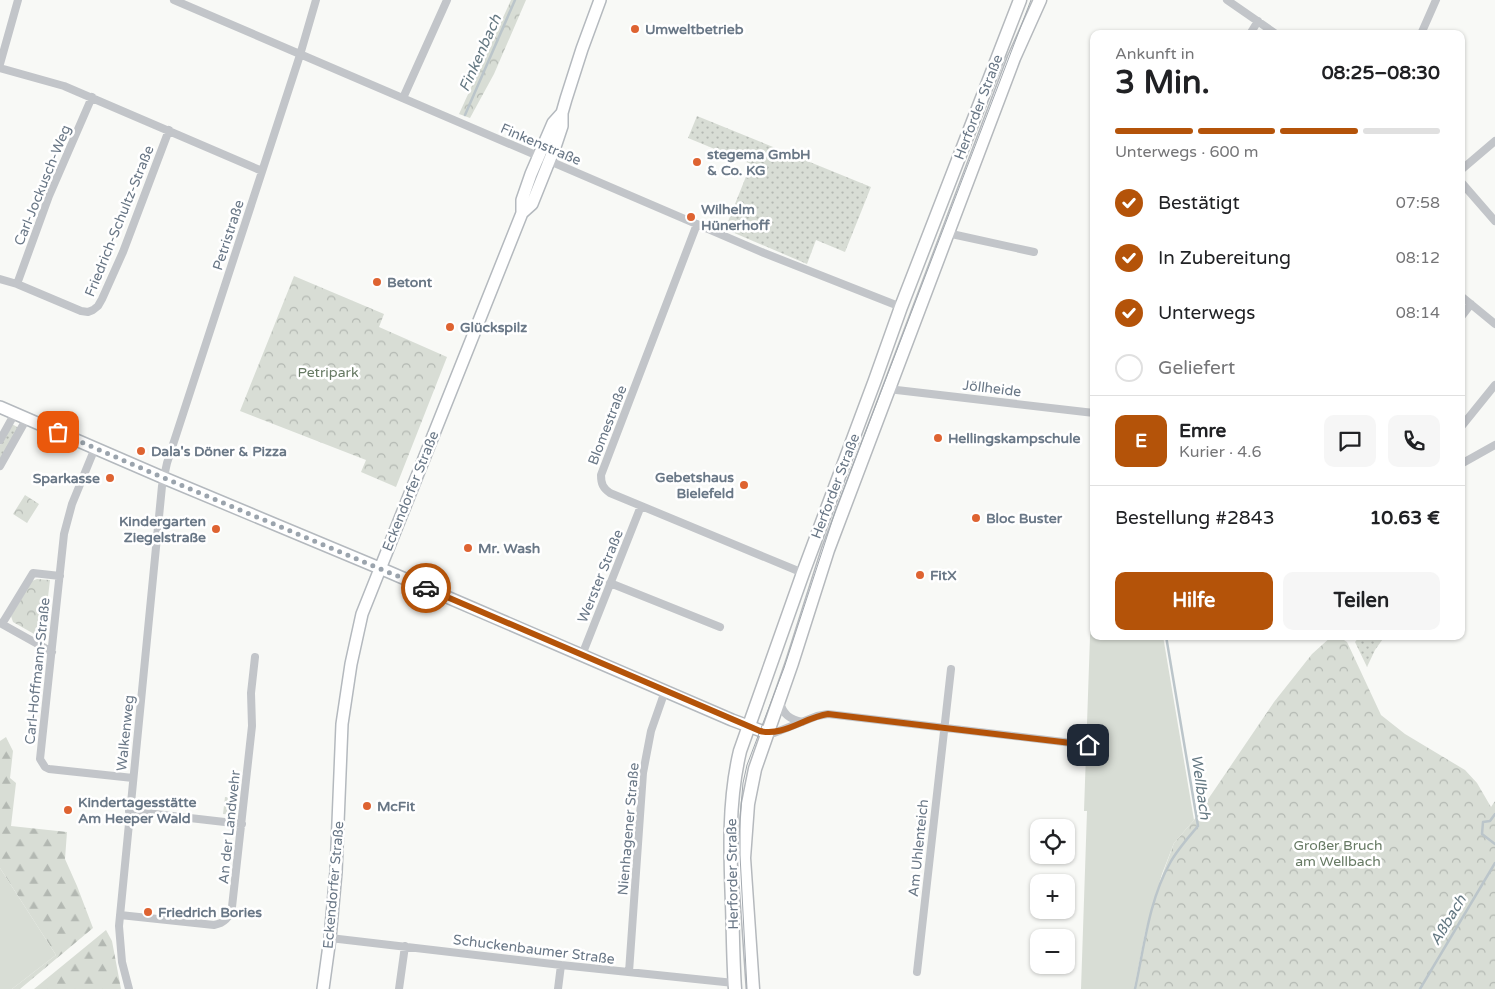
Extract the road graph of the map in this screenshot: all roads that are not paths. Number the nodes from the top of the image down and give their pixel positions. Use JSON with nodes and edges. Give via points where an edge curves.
{"nodes":[{"id":1,"x":18,"y":0,"type":"edge"},
{"id":2,"x":174,"y":0,"type":"edge"},
{"id":3,"x":316,"y":0,"type":"edge"},
{"id":4,"x":448,"y":0,"type":"edge"},
{"id":5,"x":600,"y":0,"type":"edge"},
{"id":6,"x":1020,"y":0,"type":"edge"},
{"id":7,"x":1040,"y":0,"type":"edge"},
{"id":8,"x":1227,"y":0,"type":"edge"},
{"id":9,"x":1436,"y":0,"type":"edge"},
{"id":10,"x":1258,"y":21,"type":"junction"},
{"id":11,"x":1252,"y":30,"type":"edge"},
{"id":12,"x":1270,"y":30,"type":"edge"},
{"id":13,"x":1423,"y":30,"type":"edge"},
{"id":14,"x":300,"y":55,"type":"junction"},
{"id":15,"x":0,"y":64,"type":"edge"},
{"id":16,"x":0,"y":68,"type":"edge"},
{"id":17,"x":92,"y":97,"type":"junction"},
{"id":18,"x":403,"y":98,"type":"junction"},
{"id":19,"x":169,"y":130,"type":"junction"},
{"id":20,"x":1495,"y":141,"type":"edge"},
{"id":21,"x":544,"y":159,"type":"junction"},
{"id":22,"x":1465,"y":167,"type":"edge"},
{"id":23,"x":262,"y":171,"type":"junction"},
{"id":24,"x":1465,"y":187,"type":"edge"},
{"id":25,"x":1495,"y":221,"type":"edge"},
{"id":26,"x":697,"y":224,"type":"junction"},
{"id":27,"x":948,"y":233,"type":"junction"},
{"id":28,"x":1034,"y":252,"type":"dead end"},
{"id":29,"x":0,"y":279,"type":"edge"},
{"id":30,"x":17,"y":284,"type":"junction"},
{"id":31,"x":1465,"y":299,"type":"edge"},
{"id":32,"x":921,"y":302,"type":"junction"},
{"id":33,"x":1471,"y":304,"type":"junction"},
{"id":34,"x":901,"y":308,"type":"junction"},
{"id":35,"x":1465,"y":312,"type":"edge"},
{"id":36,"x":1495,"y":324,"type":"edge"},
{"id":37,"x":1495,"y":385,"type":"edge"},
{"id":38,"x":888,"y":389,"type":"junction"},
{"id":39,"x":0,"y":407,"type":"edge"},
{"id":40,"x":1090,"y":412,"type":"edge"},
{"id":41,"x":15,"y":414,"type":"junction"},
{"id":42,"x":1465,"y":415,"type":"edge"},
{"id":43,"x":27,"y":418,"type":"junction"},
{"id":44,"x":1469,"y":418,"type":"junction"},
{"id":45,"x":1465,"y":422,"type":"edge"},
{"id":46,"x":0,"y":440,"type":"edge"},
{"id":47,"x":1495,"y":445,"type":"edge"},
{"id":48,"x":94,"y":448,"type":"junction"},
{"id":49,"x":1465,"y":462,"type":"edge"},
{"id":50,"x":0,"y":466,"type":"edge"},
{"id":51,"x":164,"y":478,"type":"junction"},
{"id":52,"x":641,"y":506,"type":"junction"},
{"id":53,"x":380,"y":568,"type":"junction"},
{"id":54,"x":803,"y":573,"type":"junction"},
{"id":55,"x":60,"y":576,"type":"junction"},
{"id":56,"x":610,"y":583,"type":"junction"},
{"id":57,"x":1,"y":624,"type":"edge"},
{"id":58,"x":720,"y":627,"type":"dead end"},
{"id":59,"x":52,"y":652,"type":"junction"},
{"id":60,"x":582,"y":655,"type":"junction"},
{"id":61,"x":256,"y":657,"type":"dead end"},
{"id":62,"x":951,"y":669,"type":"dead end"},
{"id":63,"x":665,"y":691,"type":"junction"},
{"id":64,"x":780,"y":699,"type":"junction"},
{"id":65,"x":802,"y":722,"type":"junction"},
{"id":66,"x":748,"y":727,"type":"junction"},
{"id":67,"x":944,"y":728,"type":"junction"},
{"id":68,"x":767,"y":733,"type":"junction"},
{"id":69,"x":1088,"y":745,"type":"dead end"},
{"id":70,"x":133,"y":778,"type":"junction"},
{"id":71,"x":129,"y":811,"type":"junction"},
{"id":72,"x":242,"y":824,"type":"junction"},
{"id":73,"x":120,"y":915,"type":"junction"},
{"id":74,"x":330,"y":938,"type":"junction"},
{"id":75,"x":405,"y":946,"type":"junction"},
{"id":76,"x":560,"y":965,"type":"junction"},
{"id":77,"x":629,"y":972,"type":"junction"},
{"id":78,"x":917,"y":972,"type":"dead end"},
{"id":79,"x":734,"y":986,"type":"edge"},
{"id":80,"x":129,"y":989,"type":"edge"},
{"id":81,"x":323,"y":989,"type":"edge"},
{"id":82,"x":399,"y":989,"type":"edge"},
{"id":83,"x":558,"y":989,"type":"edge"},
{"id":84,"x":753,"y":989,"type":"edge"}],
"edges":[{"from":1,"to":15,"type":"street"},
{"from":2,"to":14,"type":"street","name":"Finkenstraße"},
{"from":3,"to":14,"type":"street","name":"Petristraße"},
{"from":4,"to":18,"type":"street"},
{"from":5,"to":21,"type":"street","name":"Eckendorfer Straße","via":[[562,113],[562,126]]},
{"from":6,"to":34,"type":"main road","name":"Herforder Straße"},
{"from":7,"to":27,"type":"main road","name":"Herforder Straße"},
{"from":8,"to":10,"type":"street"},
{"from":9,"to":13,"type":"street"},
{"from":10,"to":11,"type":"street"},
{"from":10,"to":12,"type":"street"},
{"from":14,"to":18,"type":"street","name":"Finkenstraße"},
{"from":14,"to":23,"type":"street","name":"Petristraße"},
{"from":16,"to":17,"type":"street"},
{"from":17,"to":19,"type":"street"},
{"from":17,"to":30,"type":"street","name":"Carl-Jockusch-Weg","via":[[49,196]]},
{"from":18,"to":21,"type":"street","name":"Finkenstraße"},
{"from":19,"to":23,"type":"street"},
{"from":19,"to":30,"type":"street","name":"Friedrich-Schultz-Straße","via":[[123,252],[98,306],[81,312]]},
{"from":20,"to":22,"type":"street"},
{"from":21,"to":26,"type":"street","name":"Finkenstraße"},
{"from":21,"to":53,"type":"street","name":"Eckendorfer Straße","via":[[532,204],[522,212]]},
{"from":23,"to":51,"type":"street","name":"Petristraße"},
{"from":24,"to":25,"type":"street"},
{"from":26,"to":34,"type":"street","name":"Finkenstraße"},
{"from":26,"to":52,"type":"street","name":"Blomestraße","via":[[601,475],[604,489],[610,494]]},
{"from":27,"to":28,"type":"street"},
{"from":27,"to":32,"type":"main road","name":"Herforder Straße"},
{"from":29,"to":30,"type":"street","name":"Friedrich-Schultz-Straße"},
{"from":31,"to":33,"type":"street"},
{"from":32,"to":34,"type":"main road","via":[[913,310]]},
{"from":32,"to":38,"type":"main road","name":"Herforder Straße"},
{"from":33,"to":35,"type":"street"},
{"from":33,"to":36,"type":"street"},
{"from":34,"to":54,"type":"main road","name":"Herforder Straße"},
{"from":37,"to":44,"type":"street"},
{"from":38,"to":40,"type":"street","name":"Jöllheide"},
{"from":38,"to":64,"type":"main road","name":"Herforder Straße","via":[[828,550]]},
{"from":39,"to":41,"type":"street"},
{"from":41,"to":43,"type":"street"},
{"from":41,"to":46,"type":"street"},
{"from":42,"to":44,"type":"street"},
{"from":43,"to":48,"type":"street"},
{"from":43,"to":50,"type":"street"},
{"from":44,"to":45,"type":"street"},
{"from":47,"to":49,"type":"street"},
{"from":48,"to":51,"type":"street"},
{"from":48,"to":55,"type":"street","name":"Carl-Hoffmann-Straße","via":[[64,534]]},
{"from":51,"to":53,"type":"street"},
{"from":51,"to":70,"type":"street","name":"Walkenweg"},
{"from":52,"to":54,"type":"street","name":"Blomestraße"},
{"from":52,"to":56,"type":"street","name":"Werster Straße"},
{"from":53,"to":60,"type":"street"},
{"from":53,"to":74,"type":"street","name":"Eckendorfer Straße","via":[[362,614],[345,700]]},
{"from":54,"to":66,"type":"main road","name":"Herforder Straße"},
{"from":55,"to":57,"type":"street","name":"Carl-Hoffmann-Straße","via":[[33,573]]},
{"from":55,"to":59,"type":"street","name":"Carl-Hoffmann-Straße"},
{"from":56,"to":58,"type":"street"},
{"from":56,"to":60,"type":"street","name":"Werster Straße"},
{"from":57,"to":59,"type":"street"},
{"from":59,"to":70,"type":"street","name":"Carl-Hoffmann-Straße","via":[[40,759],[45,767]]},
{"from":60,"to":63,"type":"street"},
{"from":61,"to":72,"type":"street","name":"An der Landwehr"},
{"from":62,"to":67,"type":"street","name":"Am Uhlenteich"},
{"from":63,"to":66,"type":"street"},
{"from":63,"to":77,"type":"street","name":"Nienhagener Straße","via":[[651,731],[643,773]]},
{"from":64,"to":65,"type":"street","via":[[786,716]]},
{"from":64,"to":68,"type":"main road","name":"Herforder Straße"},
{"from":65,"to":67,"type":"street","via":[[828,714]]},
{"from":65,"to":68,"type":"street"},
{"from":66,"to":68,"type":"street"},
{"from":66,"to":79,"type":"main road","name":"Herforder Straße","via":[[736,765],[731,814]]},
{"from":67,"to":69,"type":"street"},
{"from":67,"to":78,"type":"street","name":"Am Uhlenteich"},
{"from":68,"to":84,"type":"main road","name":"Herforder Straße","via":[[751,786],[744,858]]},
{"from":70,"to":71,"type":"street","name":"Walkenweg"},
{"from":71,"to":72,"type":"street"},
{"from":71,"to":73,"type":"street","name":"Walkenweg"},
{"from":72,"to":73,"type":"street","name":"An der Landwehr","via":[[232,907],[226,919],[214,925]]},
{"from":73,"to":80,"type":"street","name":"Walkenweg","via":[[122,962]]},
{"from":74,"to":75,"type":"street","name":"Schuckenbaumer Straße"},
{"from":74,"to":81,"type":"street","name":"Eckendorfer Straße"},
{"from":75,"to":76,"type":"street","name":"Schuckenbaumer Straße"},
{"from":75,"to":82,"type":"street"},
{"from":76,"to":77,"type":"street","name":"Schuckenbaumer Straße"},
{"from":76,"to":83,"type":"street"},
{"from":77,"to":79,"type":"street","name":"Schuckenbaumer Straße"}]}
